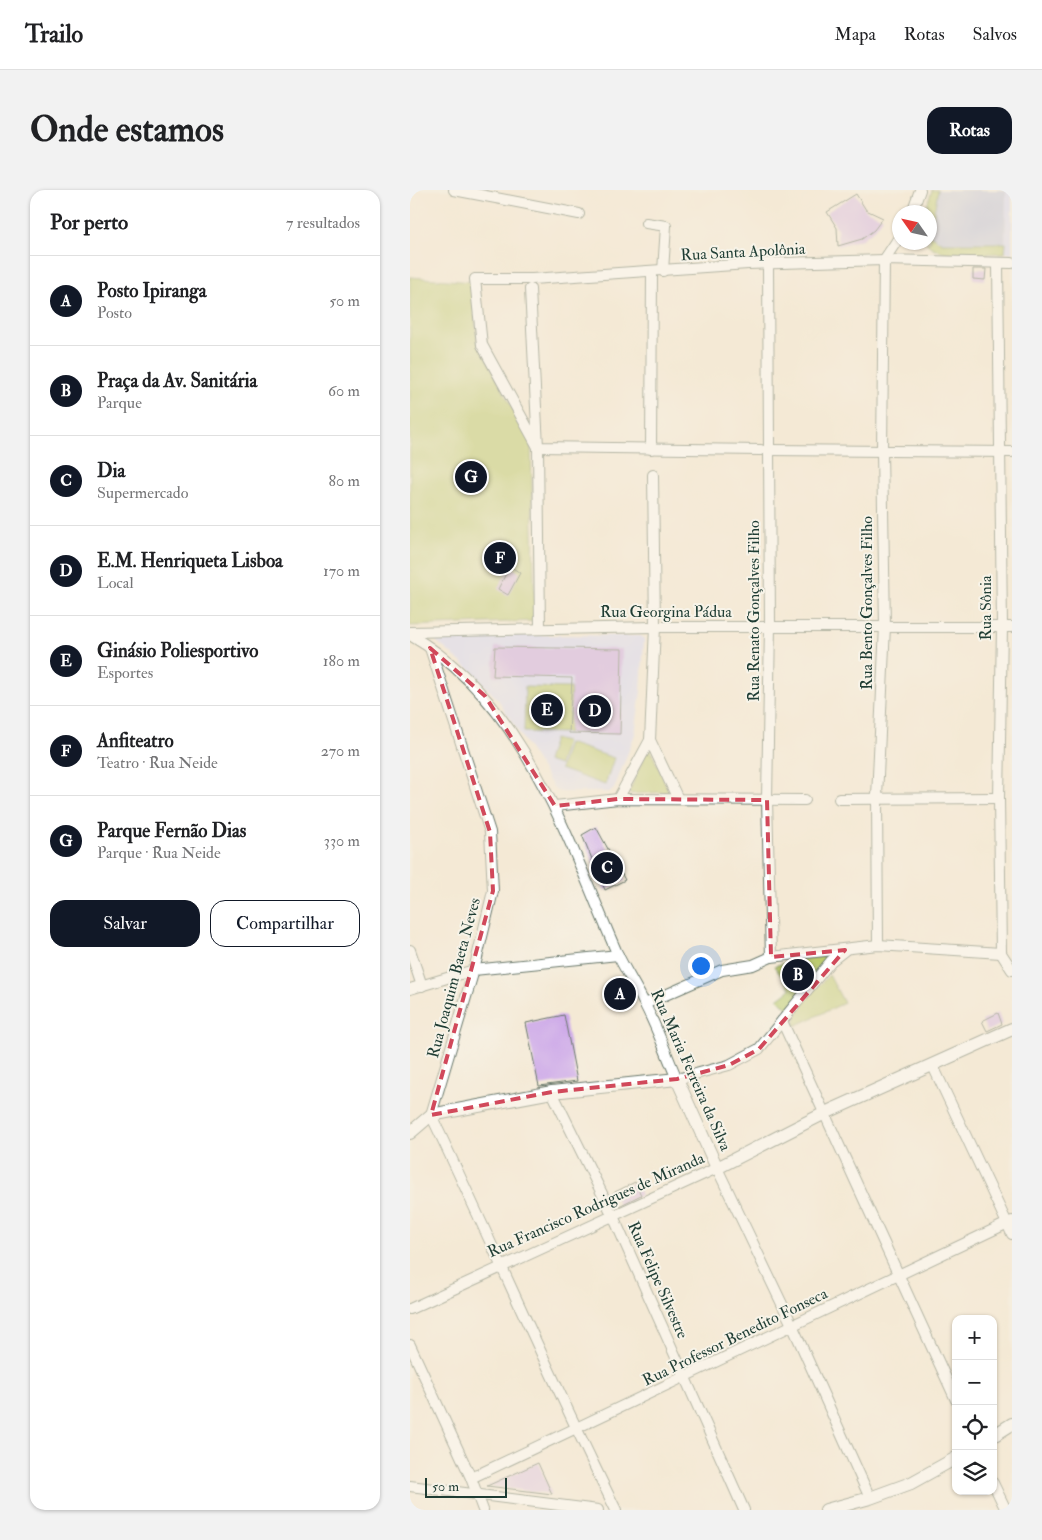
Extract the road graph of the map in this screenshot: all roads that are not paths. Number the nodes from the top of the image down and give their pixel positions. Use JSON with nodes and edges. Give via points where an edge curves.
{"nodes":[{"id":1,"x":454,"y":190,"type":"edge"},
{"id":2,"x":920,"y":190,"type":"edge"},
{"id":3,"x":915,"y":205,"type":"edge"},
{"id":4,"x":579,"y":214,"type":"dead end"},
{"id":5,"x":646,"y":223,"type":"dead end"},
{"id":6,"x":892,"y":248,"type":"edge"},
{"id":7,"x":884,"y":260,"type":"junction"},
{"id":8,"x":998,"y":262,"type":"junction"},
{"id":9,"x":1012,"y":262,"type":"edge"},
{"id":10,"x":768,"y":265,"type":"junction"},
{"id":11,"x":663,"y":271,"type":"junction"},
{"id":12,"x":652,"y":272,"type":"junction"},
{"id":13,"x":530,"y":289,"type":"dead end"},
{"id":14,"x":538,"y":447,"type":"junction"},
{"id":15,"x":651,"y":449,"type":"junction"},
{"id":16,"x":765,"y":450,"type":"junction"},
{"id":17,"x":882,"y":451,"type":"junction"},
{"id":18,"x":999,"y":452,"type":"junction"},
{"id":19,"x":1012,"y":452,"type":"edge"},
{"id":20,"x":653,"y":475,"type":"dead end"},
{"id":21,"x":770,"y":626,"type":"junction"},
{"id":22,"x":885,"y":626,"type":"junction"},
{"id":23,"x":655,"y":627,"type":"junction"},
{"id":24,"x":1007,"y":627,"type":"edge"},
{"id":25,"x":540,"y":628,"type":"junction"},
{"id":26,"x":410,"y":634,"type":"edge"},
{"id":27,"x":430,"y":648,"type":"junction"},
{"id":28,"x":650,"y":740,"type":"junction"},
{"id":29,"x":876,"y":797,"type":"junction"},
{"id":30,"x":839,"y":798,"type":"dead end"},
{"id":31,"x":999,"y":798,"type":"junction"},
{"id":32,"x":618,"y":799,"type":"junction"},
{"id":33,"x":678,"y":799,"type":"junction"},
{"id":34,"x":767,"y":799,"type":"junction"},
{"id":35,"x":805,"y":800,"type":"dead end"},
{"id":36,"x":555,"y":806,"type":"junction"},
{"id":37,"x":878,"y":945,"type":"junction"},
{"id":38,"x":410,"y":950,"type":"edge"},
{"id":39,"x":845,"y":950,"type":"junction"},
{"id":40,"x":1002,"y":953,"type":"junction"},
{"id":41,"x":618,"y":955,"type":"junction"},
{"id":42,"x":771,"y":957,"type":"junction"},
{"id":43,"x":474,"y":970,"type":"junction"},
{"id":44,"x":1012,"y":970,"type":"edge"},
{"id":45,"x":422,"y":986,"type":"junction"},
{"id":46,"x":410,"y":989,"type":"edge"},
{"id":47,"x":645,"y":1004,"type":"junction"},
{"id":48,"x":782,"y":1021,"type":"junction"},
{"id":49,"x":1012,"y":1029,"type":"edge"},
{"id":50,"x":933,"y":1066,"type":"junction"},
{"id":51,"x":677,"y":1079,"type":"junction"},
{"id":52,"x":552,"y":1092,"type":"junction"},
{"id":53,"x":824,"y":1113,"type":"junction"},
{"id":54,"x":431,"y":1115,"type":"junction"},
{"id":55,"x":410,"y":1133,"type":"edge"},
{"id":56,"x":717,"y":1168,"type":"junction"},
{"id":57,"x":613,"y":1216,"type":"junction"},
{"id":58,"x":1010,"y":1222,"type":"edge"},
{"id":59,"x":1012,"y":1234,"type":"edge"},
{"id":60,"x":503,"y":1265,"type":"junction"},
{"id":61,"x":899,"y":1273,"type":"junction"},
{"id":62,"x":410,"y":1309,"type":"edge"},
{"id":63,"x":793,"y":1327,"type":"junction"},
{"id":64,"x":410,"y":1345,"type":"edge"},
{"id":65,"x":684,"y":1378,"type":"junction"},
{"id":66,"x":952,"y":1391,"type":"edge"},
{"id":67,"x":1012,"y":1424,"type":"edge"},
{"id":68,"x":576,"y":1430,"type":"junction"},
{"id":69,"x":997,"y":1433,"type":"edge"},
{"id":70,"x":952,"y":1460,"type":"edge"},
{"id":71,"x":471,"y":1478,"type":"junction"},
{"id":72,"x":410,"y":1486,"type":"edge"},
{"id":73,"x":997,"y":1491,"type":"edge"},
{"id":74,"x":477,"y":1494,"type":"junction"},
{"id":75,"x":870,"y":1498,"type":"junction"},
{"id":76,"x":482,"y":1510,"type":"edge"},
{"id":77,"x":598,"y":1510,"type":"edge"},
{"id":78,"x":616,"y":1510,"type":"edge"},
{"id":79,"x":744,"y":1510,"type":"edge"},
{"id":80,"x":826,"y":1510,"type":"edge"},
{"id":81,"x":1006,"y":1510,"type":"edge"}],
"edges":[{"from":1,"to":4,"type":"street"},
{"from":2,"to":3,"type":"street"},
{"from":5,"to":11,"type":"street","via":[[666,226]]},
{"from":6,"to":7,"type":"street"},
{"from":7,"to":8,"type":"street","name":"Rua Santa Apolônia"},
{"from":7,"to":10,"type":"street","name":"Rua Santa Apolônia"},
{"from":7,"to":17,"type":"street","name":"Rua Bento Gonçalves Filho"},
{"from":8,"to":9,"type":"street","name":"Rua Santa Apolônia"},
{"from":8,"to":18,"type":"street","name":"Rua Sônia"},
{"from":10,"to":11,"type":"street","name":"Rua Santa Apolônia"},
{"from":10,"to":16,"type":"street","name":"Rua Renato Gonçalves Filho"},
{"from":11,"to":12,"type":"street","name":"Rua Santa Apolônia"},
{"from":12,"to":14,"type":"street","name":"Rua Santa Apolônia","via":[[532,280],[475,279],[482,346]]},
{"from":12,"to":15,"type":"street"},
{"from":13,"to":14,"type":"street"},
{"from":14,"to":15,"type":"street"},
{"from":14,"to":25,"type":"street"},
{"from":15,"to":16,"type":"street"},
{"from":16,"to":17,"type":"street"},
{"from":16,"to":21,"type":"street","name":"Rua Renato Gonçalves Filho"},
{"from":17,"to":18,"type":"street"},
{"from":17,"to":22,"type":"street","name":"Rua Bento Gonçalves Filho"},
{"from":18,"to":19,"type":"street"},
{"from":18,"to":24,"type":"street","name":"Rua Sônia"},
{"from":20,"to":23,"type":"street"},
{"from":21,"to":22,"type":"street","name":"Rua Georgina Pádua"},
{"from":21,"to":23,"type":"street","name":"Rua Georgina Pádua"},
{"from":21,"to":34,"type":"street","name":"Rua Renato Gonçalves Filho"},
{"from":22,"to":24,"type":"street","name":"Rua Georgina Pádua"},
{"from":22,"to":29,"type":"street","name":"Rua Bento Gonçalves Filho"},
{"from":23,"to":25,"type":"street","name":"Rua Georgina Pádua"},
{"from":23,"to":28,"type":"street"},
{"from":24,"to":31,"type":"street","name":"Rua Sônia"},
{"from":25,"to":26,"type":"street","name":"Rua Georgina Pádua"},
{"from":26,"to":27,"type":"street","name":"Rua Maria Ferreira da Silva"},
{"from":27,"to":36,"type":"street","name":"Rua Maria Ferreira da Silva","via":[[485,696]]},
{"from":27,"to":43,"type":"street","name":"Rua Joaquim Baeta Neves","via":[[490,832],[493,891]]},
{"from":28,"to":32,"type":"street"},
{"from":28,"to":33,"type":"street"},
{"from":29,"to":30,"type":"street"},
{"from":29,"to":31,"type":"street"},
{"from":29,"to":37,"type":"street","name":"Rua Bento Gonçalves Filho"},
{"from":31,"to":40,"type":"street","name":"Rua Sônia"},
{"from":32,"to":33,"type":"street"},
{"from":32,"to":36,"type":"street"},
{"from":33,"to":34,"type":"street"},
{"from":34,"to":35,"type":"street"},
{"from":34,"to":42,"type":"street","name":"Rua Renato Gonçalves Filho"},
{"from":36,"to":41,"type":"street","name":"Rua Maria Ferreira da Silva"},
{"from":37,"to":39,"type":"street"},
{"from":37,"to":40,"type":"street"},
{"from":38,"to":45,"type":"street"},
{"from":39,"to":42,"type":"street"},
{"from":39,"to":48,"type":"street"},
{"from":40,"to":44,"type":"street"},
{"from":41,"to":43,"type":"street"},
{"from":41,"to":47,"type":"street","name":"Rua Maria Ferreira da Silva"},
{"from":42,"to":47,"type":"street","via":[[753,965],[722,970]]},
{"from":43,"to":45,"type":"street"},
{"from":43,"to":54,"type":"street","name":"Rua Joaquim Baeta Neves"},
{"from":45,"to":46,"type":"street"},
{"from":47,"to":51,"type":"street","name":"Rua Maria Ferreira da Silva"},
{"from":48,"to":51,"type":"street","via":[[766,1042],[751,1054],[719,1069]]},
{"from":48,"to":53,"type":"street"},
{"from":49,"to":50,"type":"street","name":"Rua Francisco Rodrigues de Miranda"},
{"from":50,"to":53,"type":"street","name":"Rua Francisco Rodrigues de Miranda"},
{"from":50,"to":58,"type":"street"},
{"from":51,"to":52,"type":"street"},
{"from":51,"to":56,"type":"street","name":"Rua Maria Ferreira da Silva"},
{"from":52,"to":54,"type":"street"},
{"from":52,"to":57,"type":"street","name":"Rua Felipe Silvestre"},
{"from":53,"to":56,"type":"street","name":"Rua Francisco Rodrigues de Miranda"},
{"from":53,"to":61,"type":"street"},
{"from":54,"to":55,"type":"street"},
{"from":54,"to":60,"type":"street"},
{"from":56,"to":57,"type":"street","name":"Rua Francisco Rodrigues de Miranda"},
{"from":56,"to":63,"type":"street","name":"Rua Maria Ferreira da Silva"},
{"from":57,"to":60,"type":"street","name":"Rua Francisco Rodrigues de Miranda"},
{"from":57,"to":65,"type":"street","name":"Rua Felipe Silvestre"},
{"from":58,"to":59,"type":"street"},
{"from":58,"to":61,"type":"street","name":"Rua Professor Benedito Fonseca"},
{"from":60,"to":62,"type":"street","name":"Rua Francisco Rodrigues de Miranda"},
{"from":60,"to":68,"type":"street"},
{"from":61,"to":63,"type":"street","name":"Rua Professor Benedito Fonseca"},
{"from":61,"to":66,"type":"street"},
{"from":63,"to":65,"type":"street","name":"Rua Professor Benedito Fonseca"},
{"from":63,"to":75,"type":"street","name":"Rua Maria Ferreira da Silva"},
{"from":64,"to":71,"type":"street"},
{"from":65,"to":68,"type":"street","name":"Rua Professor Benedito Fonseca"},
{"from":65,"to":79,"type":"street","name":"Rua Felipe Silvestre"},
{"from":67,"to":69,"type":"street"},
{"from":68,"to":71,"type":"street","name":"Rua Professor Benedito Fonseca"},
{"from":68,"to":78,"type":"street"},
{"from":70,"to":75,"type":"street","via":[[911,1483]]},
{"from":71,"to":74,"type":"street"},
{"from":72,"to":74,"type":"street"},
{"from":73,"to":81,"type":"street"},
{"from":74,"to":76,"type":"street"},
{"from":74,"to":77,"type":"street"},
{"from":75,"to":80,"type":"street"}]}
